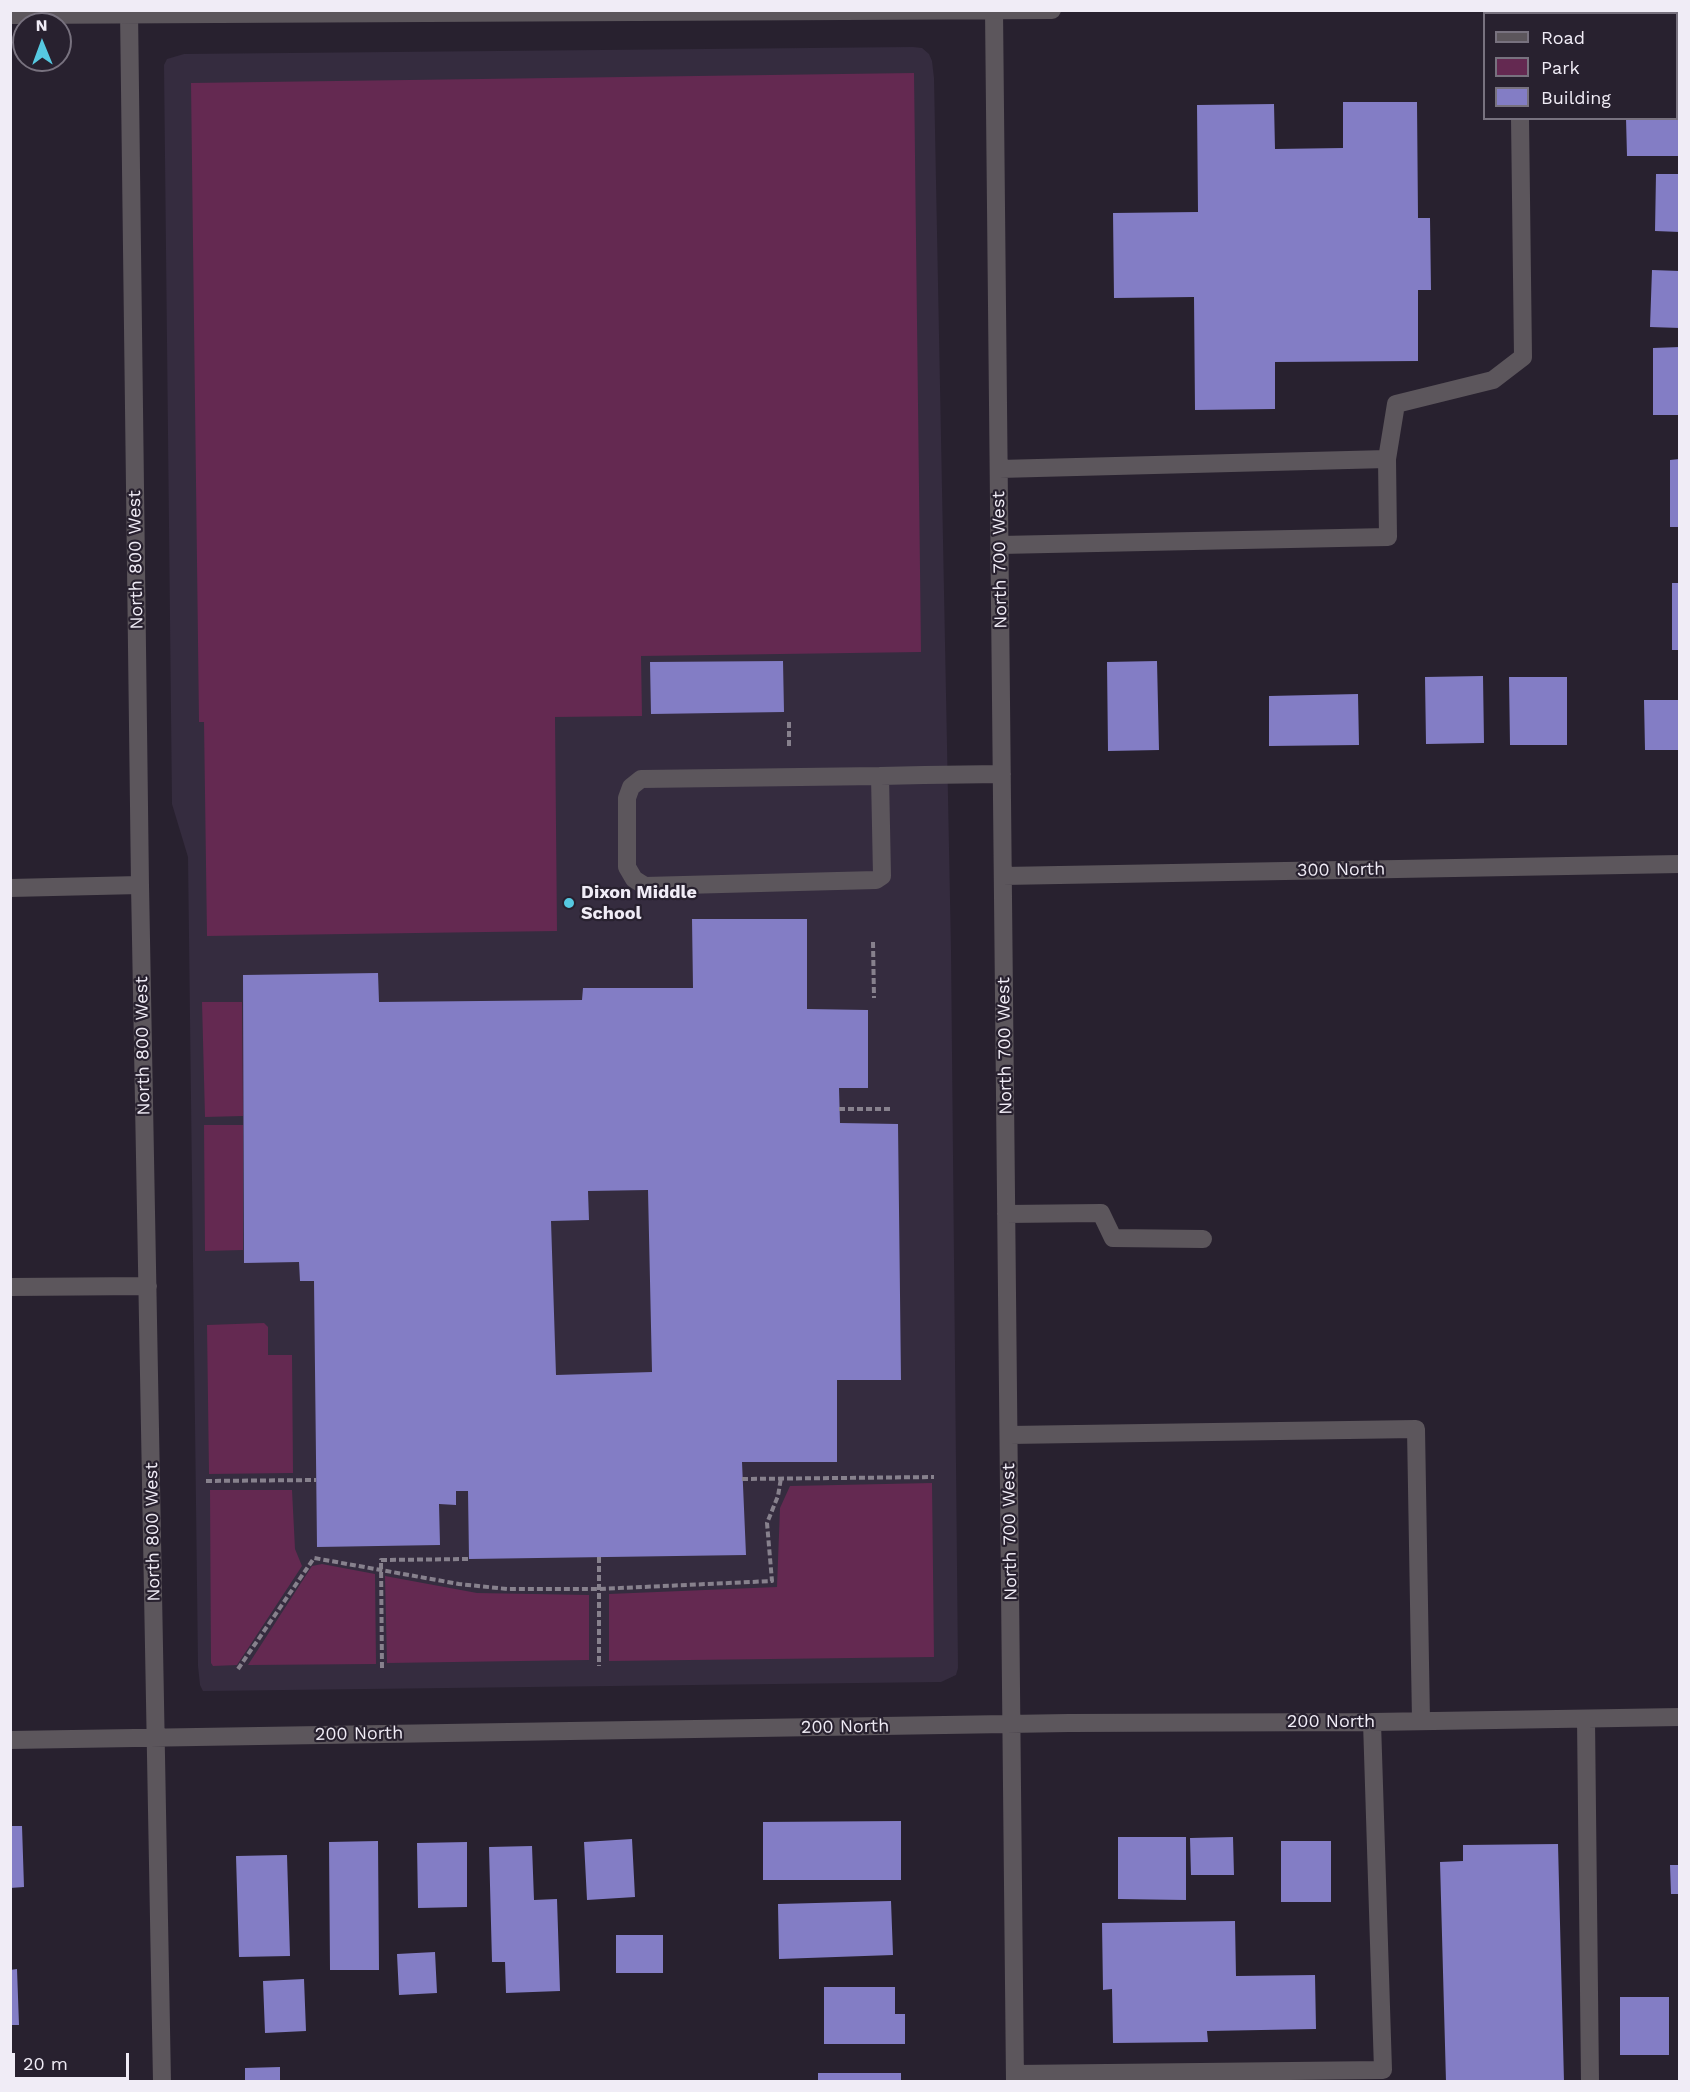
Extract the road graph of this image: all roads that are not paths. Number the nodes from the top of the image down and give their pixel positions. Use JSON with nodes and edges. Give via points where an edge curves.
{"nodes":[{"id":1,"x":1052,"y":10,"type":"edge"},
{"id":2,"x":994,"y":11,"type":"edge"},
{"id":3,"x":129,"y":12,"type":"edge"},
{"id":4,"x":10,"y":15,"type":"edge"},
{"id":5,"x":1520,"y":120,"type":"edge"},
{"id":6,"x":1387,"y":459,"type":"junction"},
{"id":7,"x":999,"y":469,"type":"junction"},
{"id":8,"x":1000,"y":545,"type":"junction"},
{"id":9,"x":1002,"y":774,"type":"junction"},
{"id":10,"x":880,"y":776,"type":"junction"},
{"id":11,"x":1680,"y":864,"type":"edge"},
{"id":12,"x":1003,"y":876,"type":"junction"},
{"id":13,"x":140,"y":885,"type":"junction"},
{"id":14,"x":10,"y":888,"type":"edge"},
{"id":15,"x":1006,"y":1214,"type":"junction"},
{"id":16,"x":1203,"y":1239,"type":"dead end"},
{"id":17,"x":148,"y":1286,"type":"junction"},
{"id":18,"x":10,"y":1287,"type":"edge"},
{"id":19,"x":1009,"y":1435,"type":"junction"},
{"id":20,"x":1680,"y":1717,"type":"edge"},
{"id":21,"x":1586,"y":1719,"type":"junction"},
{"id":22,"x":1421,"y":1721,"type":"junction"},
{"id":23,"x":1372,"y":1722,"type":"junction"},
{"id":24,"x":1011,"y":1724,"type":"junction"},
{"id":25,"x":156,"y":1738,"type":"junction"},
{"id":26,"x":10,"y":1740,"type":"edge"},
{"id":27,"x":1015,"y":2078,"type":"edge"},
{"id":28,"x":162,"y":2082,"type":"edge"},
{"id":29,"x":1590,"y":2082,"type":"edge"}],
"edges":[{"from":1,"to":2,"type":"street"},
{"from":2,"to":3,"type":"street"},
{"from":2,"to":7,"type":"street","name":"North 700 West"},
{"from":3,"to":4,"type":"street"},
{"from":3,"to":13,"type":"street","name":"North 800 West"},
{"from":5,"to":6,"type":"street","via":[[1522,357],[1493,380],[1396,404]]},
{"from":6,"to":7,"type":"street"},
{"from":6,"to":8,"type":"street","via":[[1388,537]]},
{"from":7,"to":8,"type":"street","name":"North 700 West"},
{"from":8,"to":9,"type":"street","name":"North 700 West"},
{"from":9,"to":10,"type":"street"},
{"from":9,"to":12,"type":"street","name":"North 700 West"},
{"from":10,"to":10,"type":"street","via":[[641,779],[631,787],[627,798],[627,867],[634,879],[645,886],[876,880],[882,876]]},
{"from":11,"to":12,"type":"street","name":"300 North"},
{"from":12,"to":15,"type":"street","name":"North 700 West"},
{"from":13,"to":14,"type":"street"},
{"from":13,"to":17,"type":"street","name":"North 800 West"},
{"from":15,"to":16,"type":"street","via":[[1101,1213],[1113,1238]]},
{"from":15,"to":19,"type":"street","name":"North 700 West"},
{"from":17,"to":18,"type":"street"},
{"from":17,"to":25,"type":"street","name":"North 800 West"},
{"from":19,"to":22,"type":"street","via":[[1416,1428]]},
{"from":19,"to":24,"type":"street","name":"North 700 West"},
{"from":20,"to":21,"type":"street","name":"200 North"},
{"from":21,"to":22,"type":"street","name":"200 North"},
{"from":21,"to":29,"type":"street"},
{"from":22,"to":23,"type":"street","name":"200 North"},
{"from":23,"to":24,"type":"street","name":"200 North"},
{"from":23,"to":27,"type":"street","via":[[1383,2070]]},
{"from":24,"to":25,"type":"street","name":"200 North"},
{"from":24,"to":27,"type":"street","name":"North 700 West"},
{"from":25,"to":26,"type":"street","name":"200 North"},
{"from":25,"to":28,"type":"street","name":"North 800 West"}]}
